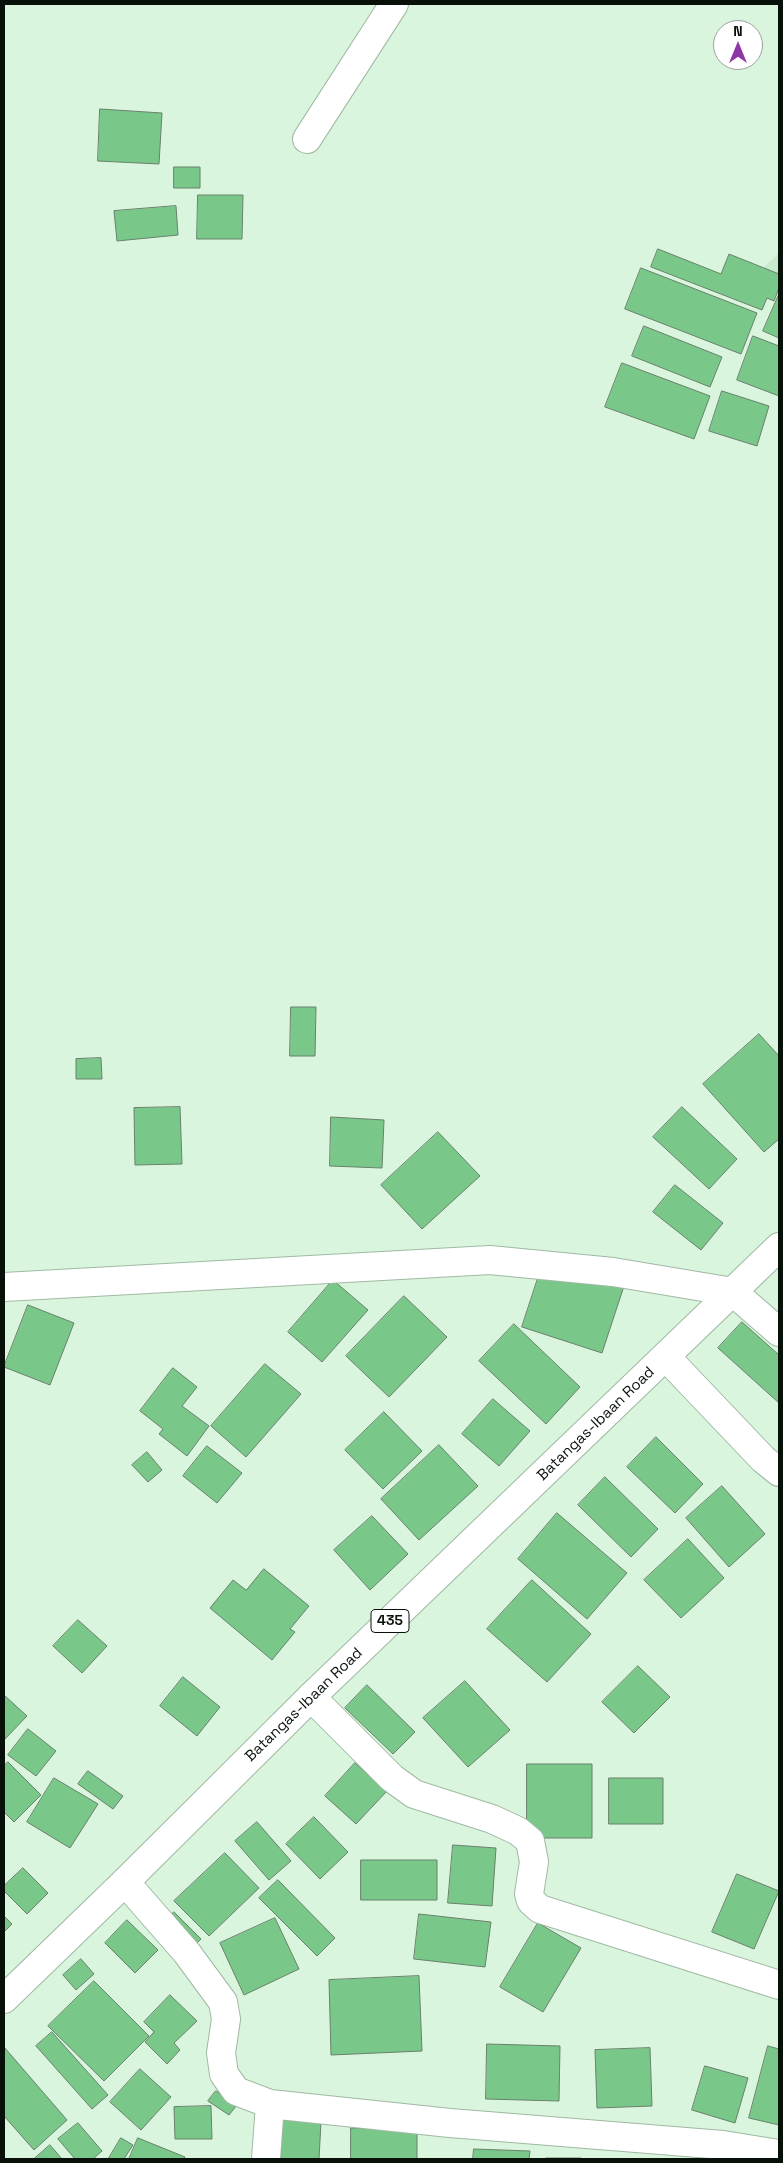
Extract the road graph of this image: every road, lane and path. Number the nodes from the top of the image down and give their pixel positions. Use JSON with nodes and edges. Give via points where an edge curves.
{"nodes":[{"id":1,"x":394,"y":4,"type":"edge"},
{"id":2,"x":307,"y":139,"type":"dead end"},
{"id":3,"x":779,"y":1247,"type":"edge"},
{"id":4,"x":4,"y":1287,"type":"edge"},
{"id":5,"x":733,"y":1292,"type":"junction"},
{"id":6,"x":779,"y":1332,"type":"edge"},
{"id":7,"x":666,"y":1357,"type":"junction"},
{"id":8,"x":779,"y":1472,"type":"edge"},
{"id":9,"x":311,"y":1697,"type":"junction"},
{"id":10,"x":125,"y":1882,"type":"junction"},
{"id":11,"x":779,"y":1986,"type":"edge"},
{"id":12,"x":4,"y":1999,"type":"edge"},
{"id":13,"x":270,"y":2104,"type":"junction"},
{"id":14,"x":779,"y":2154,"type":"edge"},
{"id":15,"x":266,"y":2159,"type":"edge"}],
"edges":[{"from":1,"to":2,"type":"street"},
{"from":3,"to":5,"type":"street","name":"Batangas-Ibaan Road","number":"435"},
{"from":4,"to":5,"type":"street","via":[[490,1260],[613,1272]]},
{"from":5,"to":6,"type":"street"},
{"from":5,"to":7,"type":"street","name":"Batangas-Ibaan Road","number":"435"},
{"from":7,"to":8,"type":"street"},
{"from":7,"to":9,"type":"street","name":"Batangas-Ibaan Road","number":"435"},
{"from":9,"to":10,"type":"street","name":"Batangas-Ibaan Road","number":"435"},
{"from":9,"to":11,"type":"street","via":[[392,1778],[414,1794],[492,1819],[518,1831],[530,1841],[534,1862],[529,1894],[531,1901],[540,1909]]},
{"from":10,"to":12,"type":"street","name":"Batangas-Ibaan Road","number":"435"},
{"from":10,"to":13,"type":"street","via":[[187,1953],[223,2002],[226,2018],[221,2053],[224,2074],[236,2090]]},
{"from":13,"to":14,"type":"street","via":[[450,2123],[723,2145]]},
{"from":13,"to":15,"type":"street"}]}
